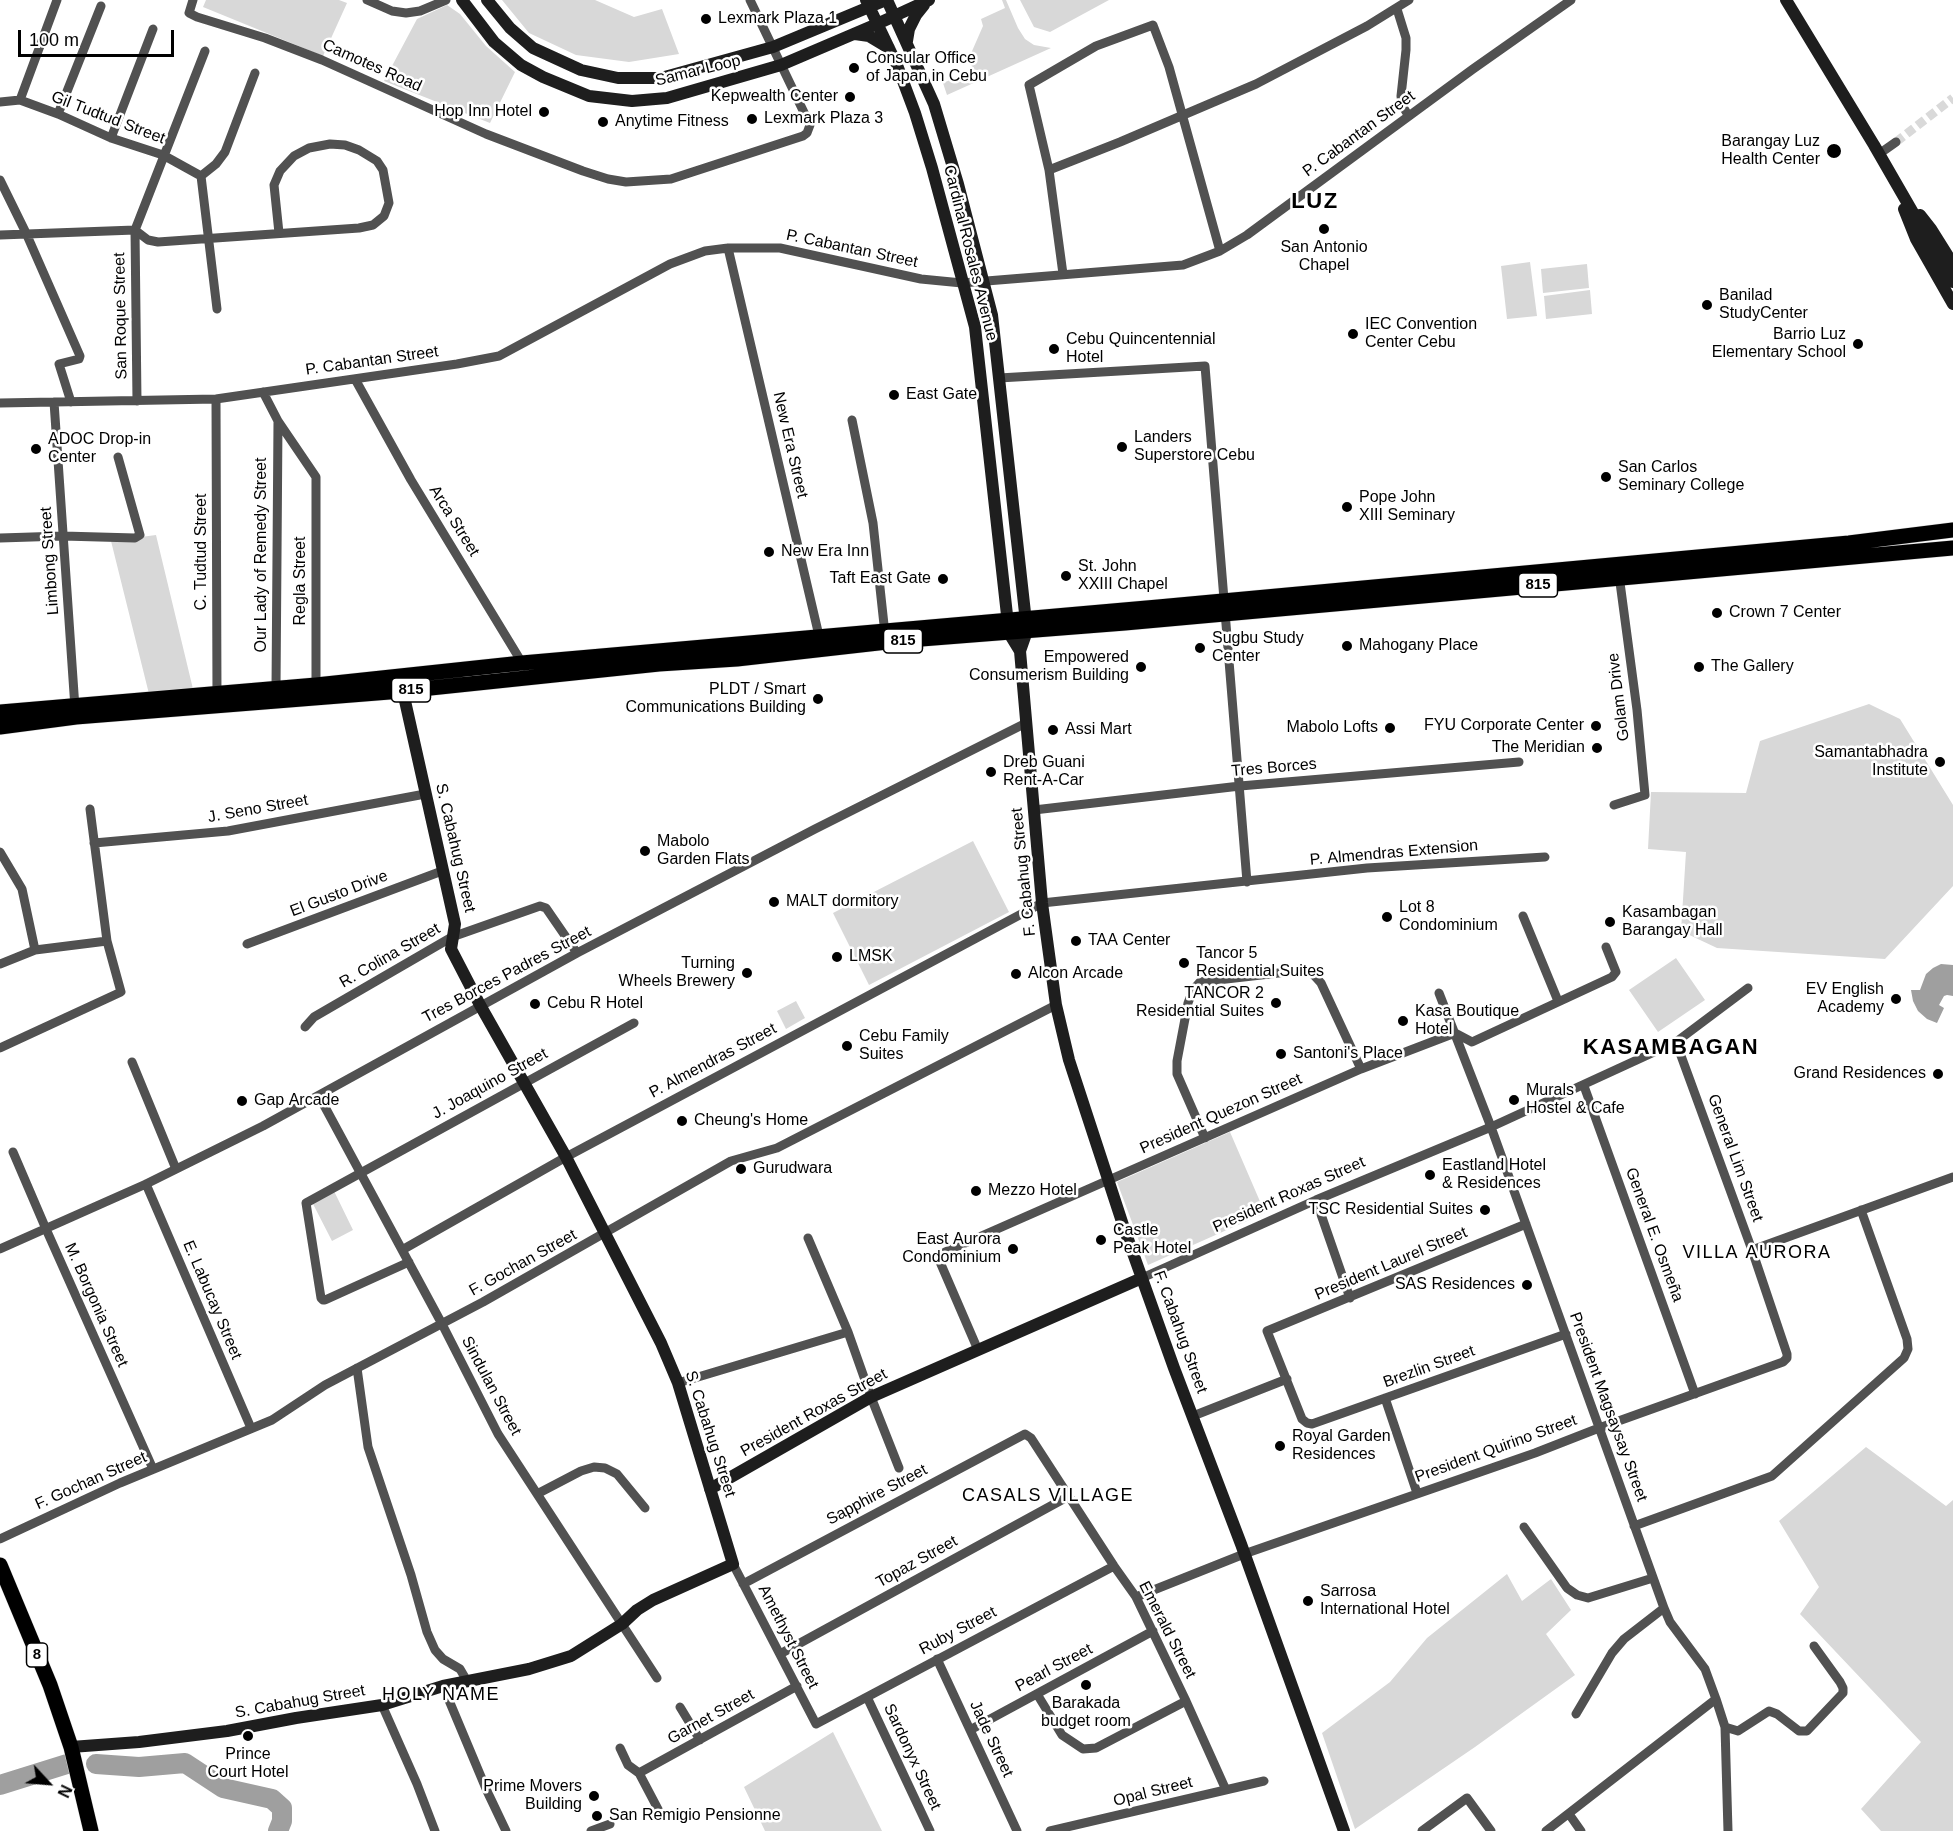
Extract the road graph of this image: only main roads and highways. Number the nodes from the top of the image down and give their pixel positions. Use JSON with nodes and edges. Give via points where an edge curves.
{"nodes":[{"id":1,"x":462,"y":0,"type":"edge"},
{"id":2,"x":487,"y":0,"type":"edge"},
{"id":3,"x":854,"y":0,"type":"edge"},
{"id":4,"x":887,"y":0,"type":"edge"},
{"id":5,"x":929,"y":0,"type":"edge"},
{"id":6,"x":1786,"y":0,"type":"edge"},
{"id":7,"x":868,"y":4,"type":"edge"},
{"id":8,"x":895,"y":16,"type":"junction"},
{"id":9,"x":844,"y":18,"type":"junction"},
{"id":10,"x":877,"y":24,"type":"junction"},
{"id":11,"x":855,"y":34,"type":"junction"},
{"id":12,"x":907,"y":41,"type":"junction"},
{"id":13,"x":889,"y":48,"type":"junction"},
{"id":14,"x":1901,"y":191,"type":"junction"},
{"id":15,"x":1953,"y":264,"type":"edge"},
{"id":16,"x":1953,"y":282,"type":"edge"},
{"id":17,"x":1953,"y":304,"type":"edge"},
{"id":18,"x":1953,"y":530,"type":"edge"},
{"id":19,"x":1953,"y":548,"type":"edge"},
{"id":20,"x":1619,"y":571,"type":"junction"},
{"id":21,"x":1026,"y":625,"type":"junction"},
{"id":22,"x":1009,"y":626,"type":"junction"},
{"id":23,"x":820,"y":643,"type":"junction"},
{"id":24,"x":1020,"y":651,"type":"junction"},
{"id":25,"x":401,"y":684,"type":"junction"},
{"id":26,"x":218,"y":699,"type":"junction"},
{"id":27,"x":1,"y":716,"type":"edge"},
{"id":28,"x":1142,"y":1278,"type":"junction"},
{"id":29,"x":710,"y":1489,"type":"junction"},
{"id":30,"x":0,"y":1565,"type":"edge"},
{"id":31,"x":74,"y":1758,"type":"junction"},
{"id":32,"x":91,"y":1831,"type":"edge"},
{"id":33,"x":1344,"y":1831,"type":"edge"}],
"edges":[{"from":1,"to":11,"type":"main road","name":"Samar Loop","via":[[494,42],[521,65],[574,91],[632,101],[667,98],[781,65]]},
{"from":2,"to":9,"type":"main road","name":"Samar Loop","via":[[533,48],[606,77],[661,78],[773,47]]},
{"from":3,"to":9,"type":"main road"},
{"from":4,"to":7,"type":"main road","name":"Samar Loop"},
{"from":4,"to":8,"type":"main road","name":"Cardinal Rosales Avenue"},
{"from":5,"to":8,"type":"main road","name":"Samar Loop"},
{"from":5,"to":12,"type":"main road","via":[[916,15]]},
{"from":6,"to":14,"type":"main road"},
{"from":7,"to":9,"type":"main road","name":"Samar Loop"},
{"from":7,"to":10,"type":"main road","name":"Cardinal Rosales Avenue"},
{"from":8,"to":10,"type":"main road","name":"Samar Loop"},
{"from":8,"to":12,"type":"main road","name":"Cardinal Rosales Avenue"},
{"from":10,"to":11,"type":"main road","name":"Samar Loop"},
{"from":10,"to":13,"type":"main road","name":"Cardinal Rosales Avenue"},
{"from":11,"to":13,"type":"main road","via":[[869,36]]},
{"from":12,"to":21,"type":"main road","name":"Cardinal Rosales Avenue","via":[[934,104],[992,315]]},
{"from":13,"to":22,"type":"main road","name":"Cardinal Rosales Avenue","via":[[918,124],[975,327]]},
{"from":14,"to":15,"type":"main road"},
{"from":14,"to":16,"type":"main road"},
{"from":14,"to":17,"type":"main road","via":[[1905,214]]},
{"from":18,"to":20,"type":"main road","number":"815"},
{"from":19,"to":20,"type":"main road","number":"815"},
{"from":20,"to":21,"type":"main road","number":"815"},
{"from":21,"to":22,"type":"main road","number":"815"},
{"from":21,"to":24,"type":"main road","name":"F. Cabahug Street"},
{"from":22,"to":23,"type":"main road","number":"815"},
{"from":22,"to":24,"type":"main road","name":"F. Cabahug Street"},
{"from":23,"to":25,"type":"main road","number":"815","via":[[522,663]]},
{"from":23,"to":25,"type":"main road","number":"815","via":[[737,659]]},
{"from":24,"to":28,"type":"main road","name":"F. Cabahug Street","via":[[1042,903],[1056,1005],[1107,1181]]},
{"from":25,"to":26,"type":"main road","number":"815"},
{"from":25,"to":26,"type":"main road","number":"815","via":[[276,688]]},
{"from":25,"to":29,"type":"main road","name":"S. Cabahug Street","via":[[455,924],[451,949],[566,1157],[661,1342],[678,1383]]},
{"from":26,"to":27,"type":"main road","number":"815"},
{"from":28,"to":29,"type":"main road","name":"President Roxas Street","via":[[871,1397]]},
{"from":28,"to":33,"type":"main road","name":"F. Cabahug Street"},
{"from":29,"to":31,"type":"main road","name":"S. Cabahug Street","via":[[734,1564],[652,1600],[571,1656],[529,1669],[443,1686],[382,1705],[139,1742]]},
{"from":30,"to":31,"type":"main road","number":"8","via":[[50,1685]]},
{"from":31,"to":32,"type":"main road","number":"8"}]}
